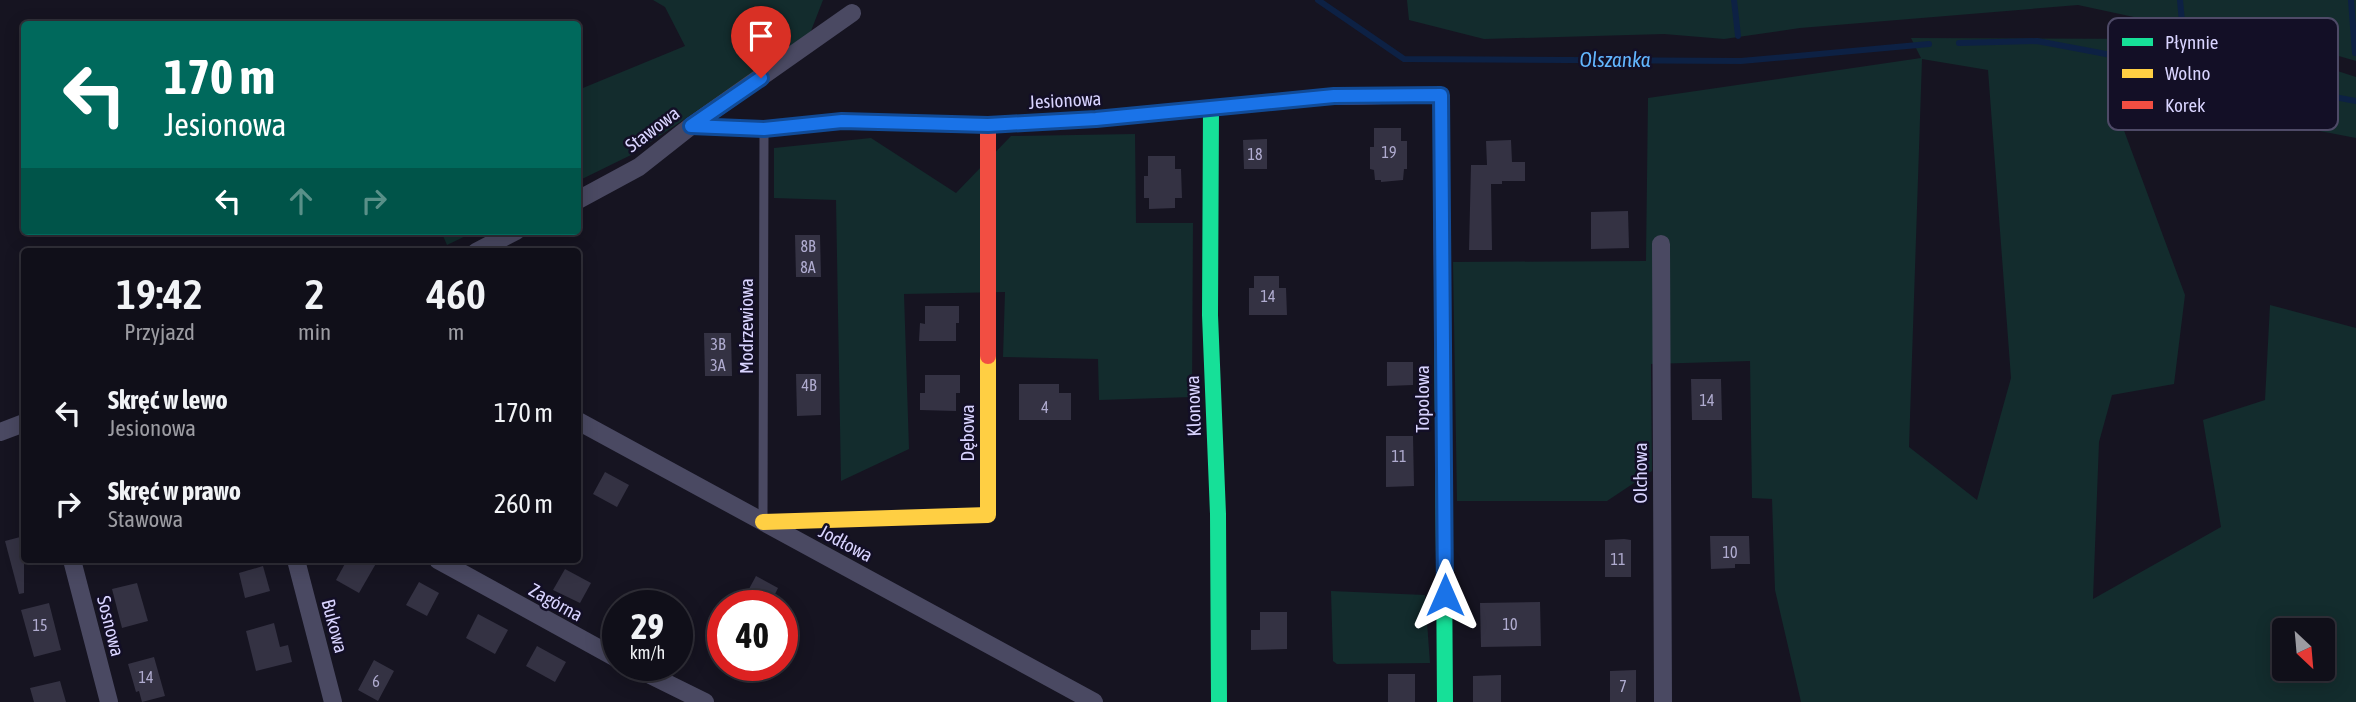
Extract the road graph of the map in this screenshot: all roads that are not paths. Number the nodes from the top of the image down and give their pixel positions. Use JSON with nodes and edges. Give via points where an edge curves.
{"nodes":[{"id":1,"x":852,"y":13,"type":"dead end"},
{"id":2,"x":1441,"y":95,"type":"joint"},
{"id":3,"x":1211,"y":108,"type":"junction"},
{"id":4,"x":988,"y":125,"type":"junction"},
{"id":5,"x":691,"y":126,"type":"junction"},
{"id":6,"x":764,"y":129,"type":"junction"},
{"id":7,"x":581,"y":198,"type":"edge"},
{"id":8,"x":508,"y":235,"type":"edge"},
{"id":9,"x":1661,"y":244,"type":"dead end"},
{"id":10,"x":483,"y":248,"type":"edge"},
{"id":11,"x":581,"y":423,"type":"edge"},
{"id":12,"x":21,"y":424,"type":"edge"},
{"id":13,"x":0,"y":432,"type":"edge"},
{"id":14,"x":762,"y":522,"type":"junction"},
{"id":15,"x":73,"y":563,"type":"edge"},
{"id":16,"x":297,"y":563,"type":"edge"},
{"id":17,"x":443,"y":563,"type":"edge"},
{"id":18,"x":602,"y":650,"type":"edge"},
{"id":19,"x":662,"y":681,"type":"edge"},
{"id":20,"x":109,"y":702,"type":"edge"},
{"id":21,"x":333,"y":702,"type":"edge"},
{"id":22,"x":705,"y":702,"type":"edge"},
{"id":23,"x":1094,"y":702,"type":"edge"},
{"id":24,"x":1219,"y":702,"type":"edge"},
{"id":25,"x":1446,"y":702,"type":"edge"},
{"id":26,"x":1663,"y":702,"type":"edge"}],
"edges":[{"from":1,"to":5,"type":"street","name":"Stawowa"},
{"from":2,"to":3,"type":"street","name":"Jesionowa","via":[[1334,96]]},
{"from":2,"to":25,"type":"street","name":"Topolowa"},
{"from":3,"to":4,"type":"street","name":"Jesionowa"},
{"from":3,"to":24,"type":"street","name":"Klonowa","via":[[1210,315]]},
{"from":4,"to":6,"type":"street","name":"Jesionowa","via":[[842,121]]},
{"from":4,"to":14,"type":"street","name":"Dębowa","via":[[988,515]]},
{"from":5,"to":6,"type":"street","name":"Jesionowa"},
{"from":5,"to":7,"type":"street","name":"Stawowa","via":[[639,167]]},
{"from":6,"to":14,"type":"lane","name":"Modrzewiowa"},
{"from":8,"to":10,"type":"street"},
{"from":9,"to":26,"type":"street","name":"Olchowa"},
{"from":11,"to":14,"type":"street","name":"Jodłowa"},
{"from":12,"to":13,"type":"street"},
{"from":14,"to":23,"type":"street","name":"Jodłowa"},
{"from":15,"to":20,"type":"street","name":"Sosnowa"},
{"from":16,"to":21,"type":"street","name":"Bukowa"},
{"from":17,"to":18,"type":"street","name":"Zagórna"},
{"from":19,"to":22,"type":"street"}]}
